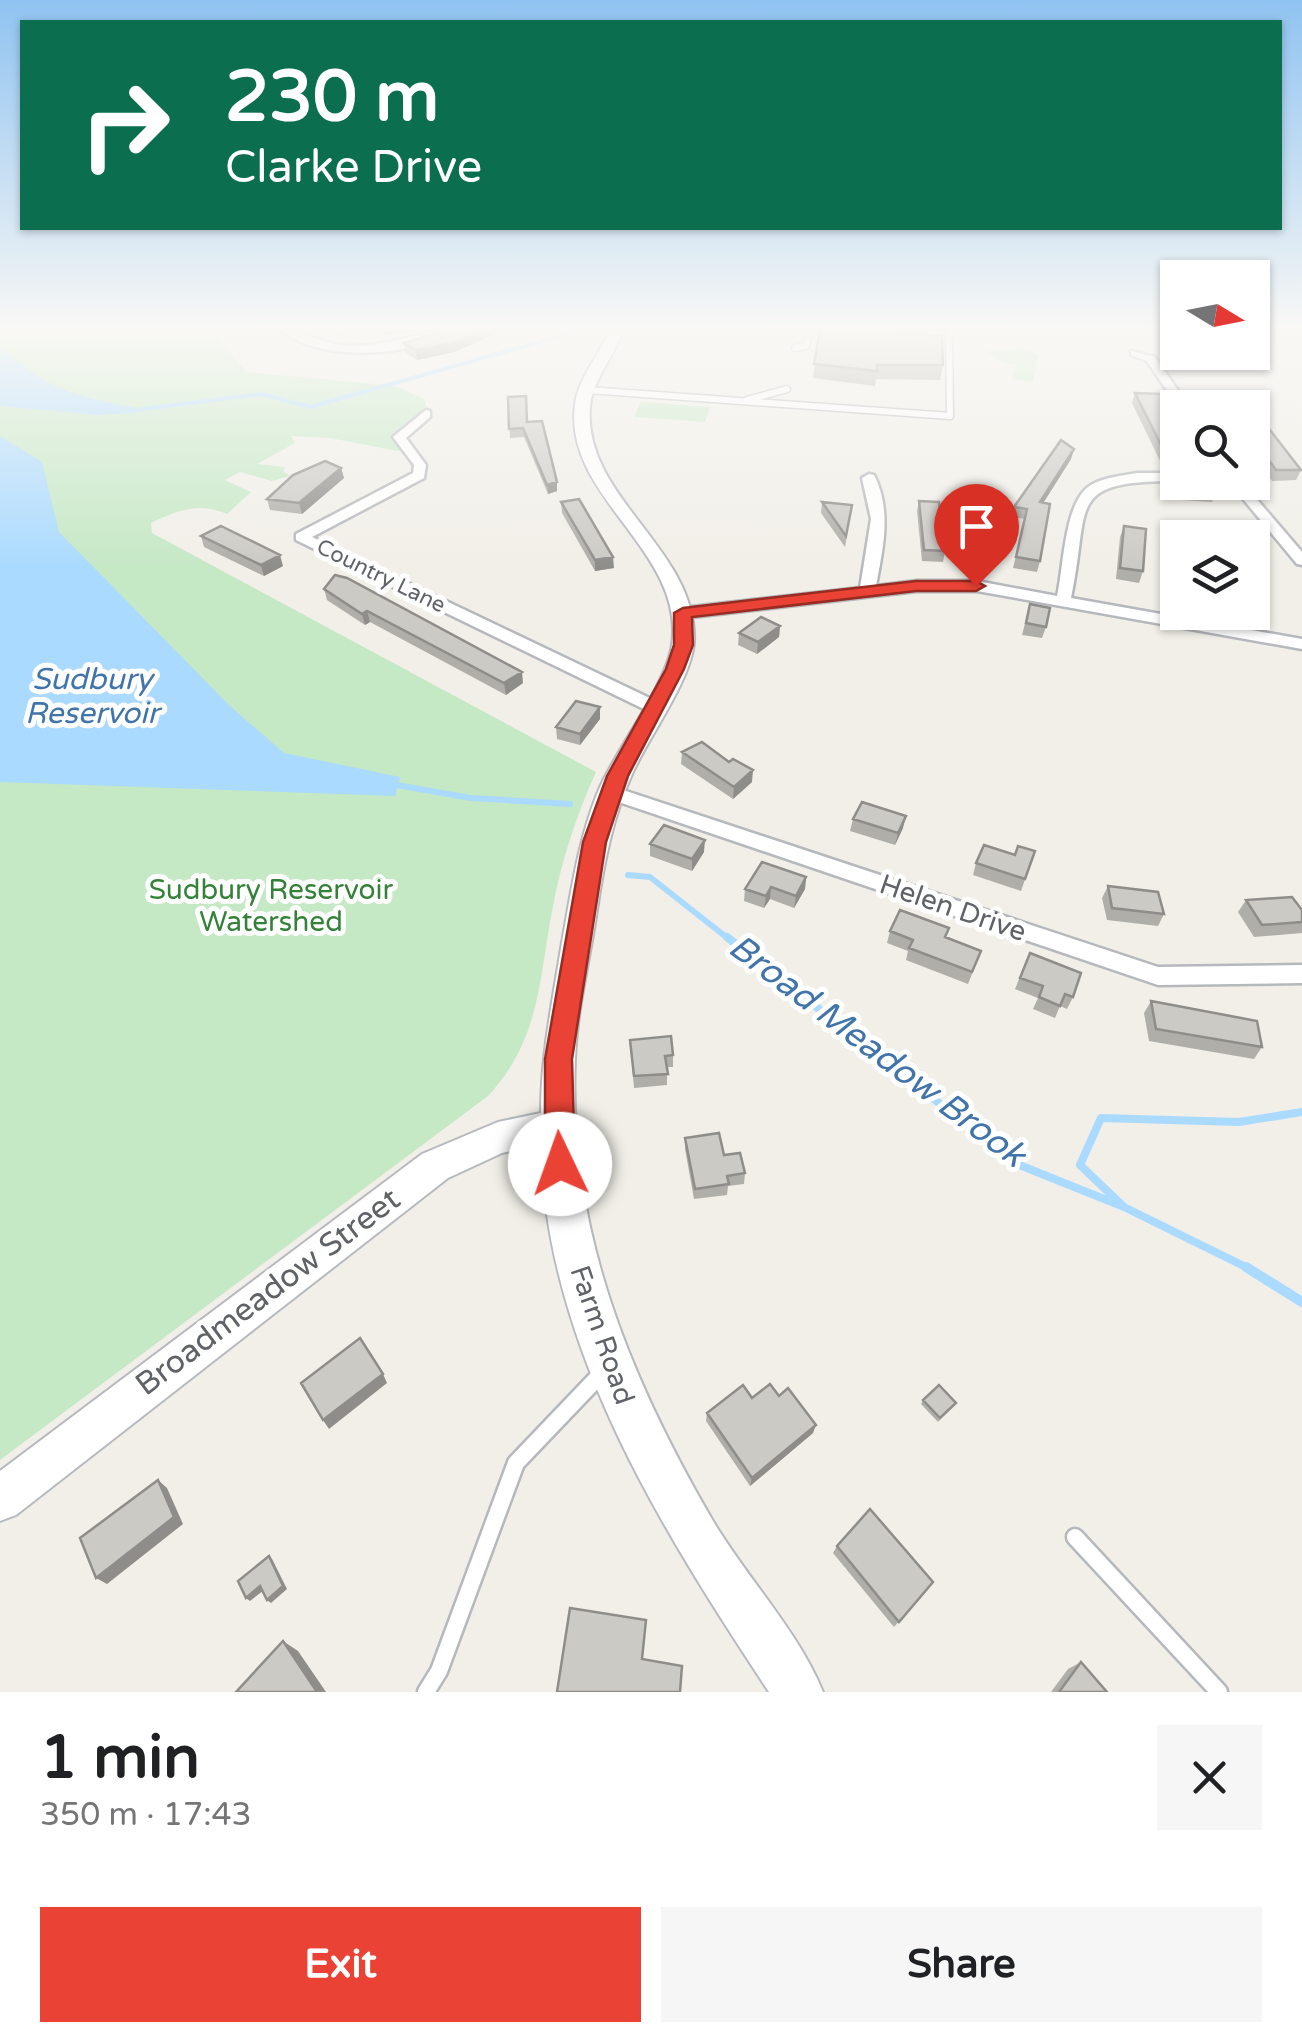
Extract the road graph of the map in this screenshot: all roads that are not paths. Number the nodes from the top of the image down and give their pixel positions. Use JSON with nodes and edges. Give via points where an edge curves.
{"nodes":[{"id":1,"x":583,"y":409,"type":"edge"},
{"id":2,"x":852,"y":409,"type":"edge"},
{"id":3,"x":950,"y":409,"type":"edge"},
{"id":4,"x":426,"y":414,"type":"dead end"},
{"id":5,"x":869,"y":478,"type":"dead end"},
{"id":6,"x":1160,"y":478,"type":"edge"},
{"id":7,"x":1250,"y":500,"type":"edge"},
{"id":8,"x":1302,"y":561,"type":"edge"},
{"id":9,"x":867,"y":592,"type":"junction"},
{"id":10,"x":1064,"y":601,"type":"junction"},
{"id":11,"x":683,"y":613,"type":"junction"},
{"id":12,"x":1302,"y":644,"type":"edge"},
{"id":13,"x":654,"y":708,"type":"junction"},
{"id":14,"x":611,"y":792,"type":"junction"},
{"id":15,"x":1302,"y":974,"type":"edge"},
{"id":16,"x":558,"y":1125,"type":"junction"},
{"id":17,"x":608,"y":1366,"type":"junction"},
{"id":18,"x":0,"y":1499,"type":"edge"},
{"id":19,"x":1075,"y":1536,"type":"dead end"},
{"id":20,"x":426,"y":1692,"type":"edge"},
{"id":21,"x":798,"y":1692,"type":"edge"},
{"id":22,"x":1219,"y":1692,"type":"edge"}],
"edges":[{"from":1,"to":11,"type":"street","name":"Farm Road","via":[[589,451],[662,560]]},
{"from":2,"to":3,"type":"lane","via":[[950,416]]},
{"from":4,"to":13,"type":"street","name":"Country Lane","via":[[399,438],[420,465],[419,475],[301,537]]},
{"from":5,"to":9,"type":"street","via":[[878,493]]},
{"from":6,"to":10,"type":"street","via":[[1126,478],[1085,493],[1076,510]]},
{"from":7,"to":8,"type":"street"},
{"from":9,"to":10,"type":"street","via":[[976,586]]},
{"from":9,"to":11,"type":"street"},
{"from":10,"to":12,"type":"street"},
{"from":11,"to":13,"type":"street","name":"Farm Road","via":[[684,645]]},
{"from":13,"to":14,"type":"street","name":"Farm Road"},
{"from":14,"to":15,"type":"street","name":"Helen Drive","via":[[1158,976]]},
{"from":14,"to":16,"type":"street","name":"Farm Road","via":[[586,879],[558,1059]]},
{"from":16,"to":17,"type":"street","name":"Farm Road","via":[[570,1237]]},
{"from":16,"to":18,"type":"street","name":"Broadmeadow Street","via":[[498,1138],[435,1166]]},
{"from":17,"to":20,"type":"lane","via":[[516,1463]]},
{"from":17,"to":21,"type":"street","name":"Farm Road","via":[[648,1456]]},
{"from":19,"to":22,"type":"lane"}]}
